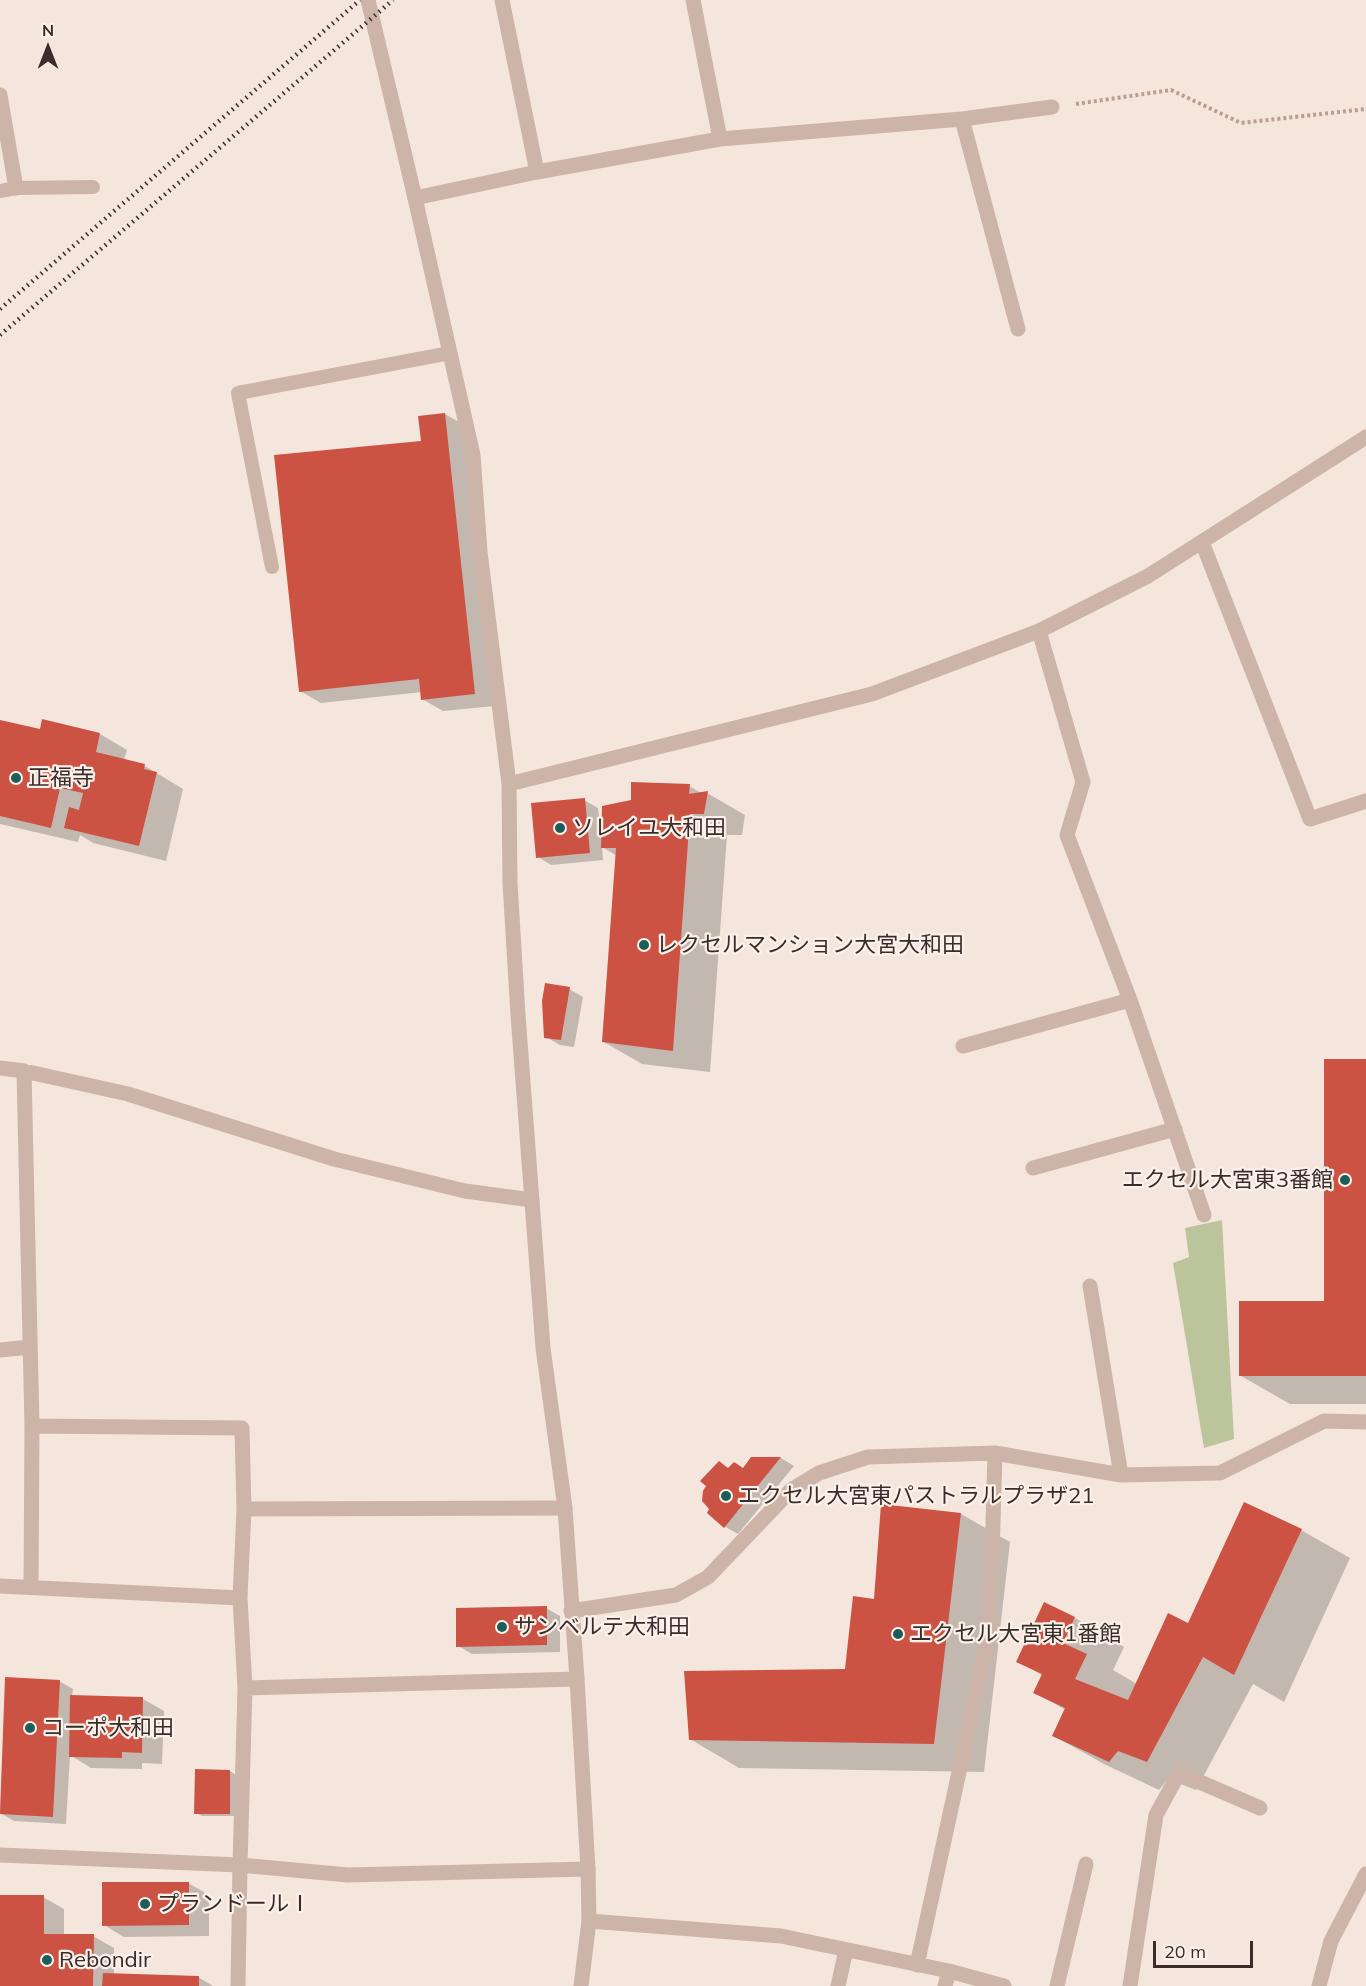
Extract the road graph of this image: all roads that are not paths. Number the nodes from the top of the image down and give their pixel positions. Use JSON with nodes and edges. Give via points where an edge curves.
{"nodes":[{"id":1,"x":368,"y":0,"type":"edge"},
{"id":2,"x":502,"y":0,"type":"edge"},
{"id":3,"x":693,"y":0,"type":"edge"},
{"id":4,"x":0,"y":95,"type":"edge"},
{"id":5,"x":1052,"y":107,"type":"road end"},
{"id":6,"x":962,"y":119,"type":"junction"},
{"id":7,"x":720,"y":139,"type":"junction"},
{"id":8,"x":537,"y":172,"type":"junction"},
{"id":9,"x":93,"y":187,"type":"dead end"},
{"id":10,"x":15,"y":188,"type":"junction"},
{"id":11,"x":0,"y":191,"type":"edge"},
{"id":12,"x":415,"y":198,"type":"junction"},
{"id":13,"x":1018,"y":329,"type":"dead end"},
{"id":14,"x":450,"y":352,"type":"junction"},
{"id":15,"x":1366,"y":437,"type":"edge"},
{"id":16,"x":1202,"y":542,"type":"junction"},
{"id":17,"x":272,"y":567,"type":"dead end"},
{"id":18,"x":1039,"y":631,"type":"junction"},
{"id":19,"x":509,"y":784,"type":"junction"},
{"id":20,"x":1366,"y":801,"type":"edge"},
{"id":21,"x":1130,"y":1000,"type":"junction"},
{"id":22,"x":963,"y":1046,"type":"dead end"},
{"id":23,"x":0,"y":1068,"type":"edge"},
{"id":24,"x":24,"y":1071,"type":"junction"},
{"id":25,"x":1175,"y":1129,"type":"junction"},
{"id":26,"x":1033,"y":1168,"type":"dead end"},
{"id":27,"x":532,"y":1200,"type":"junction"},
{"id":28,"x":1204,"y":1215,"type":"dead end"},
{"id":29,"x":1090,"y":1286,"type":"dead end"},
{"id":30,"x":30,"y":1347,"type":"junction"},
{"id":31,"x":0,"y":1350,"type":"edge"},
{"id":32,"x":1366,"y":1422,"type":"edge"},
{"id":33,"x":32,"y":1426,"type":"junction"},
{"id":34,"x":995,"y":1453,"type":"junction"},
{"id":35,"x":1121,"y":1475,"type":"junction"},
{"id":36,"x":565,"y":1508,"type":"junction"},
{"id":37,"x":244,"y":1509,"type":"junction"},
{"id":38,"x":0,"y":1586,"type":"edge"},
{"id":39,"x":31,"y":1587,"type":"junction"},
{"id":40,"x":240,"y":1598,"type":"junction"},
{"id":41,"x":571,"y":1611,"type":"junction"},
{"id":42,"x":577,"y":1679,"type":"junction"},
{"id":43,"x":245,"y":1688,"type":"junction"},
{"id":44,"x":1260,"y":1808,"type":"dead end"},
{"id":45,"x":0,"y":1855,"type":"edge"},
{"id":46,"x":1086,"y":1864,"type":"dead end"},
{"id":47,"x":240,"y":1865,"type":"junction"},
{"id":48,"x":588,"y":1869,"type":"junction"},
{"id":49,"x":1366,"y":1874,"type":"edge"},
{"id":50,"x":589,"y":1921,"type":"junction"},
{"id":51,"x":846,"y":1950,"type":"junction"},
{"id":52,"x":917,"y":1965,"type":"junction"},
{"id":53,"x":947,"y":1979,"type":"edge"},
{"id":54,"x":238,"y":1986,"type":"edge"},
{"id":55,"x":581,"y":1986,"type":"edge"},
{"id":56,"x":838,"y":1986,"type":"edge"},
{"id":57,"x":1004,"y":1986,"type":"edge"},
{"id":58,"x":1057,"y":1986,"type":"edge"},
{"id":59,"x":1130,"y":1986,"type":"edge"},
{"id":60,"x":1319,"y":1986,"type":"edge"}],
"edges":[{"from":1,"to":12,"type":"street"},
{"from":2,"to":8,"type":"street"},
{"from":3,"to":7,"type":"street"},
{"from":4,"to":10,"type":"street"},
{"from":5,"to":6,"type":"street"},
{"from":6,"to":7,"type":"street"},
{"from":6,"to":13,"type":"street"},
{"from":7,"to":8,"type":"street"},
{"from":8,"to":12,"type":"street"},
{"from":9,"to":10,"type":"lane"},
{"from":10,"to":11,"type":"lane"},
{"from":12,"to":14,"type":"street"},
{"from":14,"to":17,"type":"lane","via":[[238,393]]},
{"from":14,"to":19,"type":"street","via":[[473,455],[480,552]]},
{"from":15,"to":16,"type":"street"},
{"from":16,"to":18,"type":"street","via":[[1148,576]]},
{"from":16,"to":20,"type":"street","via":[[1310,819]]},
{"from":18,"to":19,"type":"street","via":[[872,694]]},
{"from":18,"to":21,"type":"street","via":[[1083,782],[1067,835]]},
{"from":19,"to":27,"type":"street","via":[[510,883]]},
{"from":21,"to":22,"type":"street"},
{"from":21,"to":25,"type":"street"},
{"from":23,"to":24,"type":"street"},
{"from":24,"to":27,"type":"street","via":[[128,1094],[334,1159],[465,1191]]},
{"from":24,"to":30,"type":"street"},
{"from":25,"to":26,"type":"street"},
{"from":25,"to":28,"type":"street"},
{"from":27,"to":36,"type":"street","via":[[543,1348]]},
{"from":29,"to":35,"type":"street"},
{"from":30,"to":31,"type":"street"},
{"from":30,"to":33,"type":"street"},
{"from":32,"to":35,"type":"street","via":[[1324,1421],[1220,1473]]},
{"from":33,"to":37,"type":"street","via":[[242,1428]]},
{"from":33,"to":39,"type":"street"},
{"from":34,"to":35,"type":"street"},
{"from":34,"to":41,"type":"street","via":[[868,1457],[819,1473],[791,1490],[708,1577],[676,1595]]},
{"from":34,"to":52,"type":"street","via":[[990,1630]]},
{"from":36,"to":37,"type":"street"},
{"from":36,"to":41,"type":"street"},
{"from":37,"to":40,"type":"street"},
{"from":38,"to":39,"type":"street"},
{"from":39,"to":40,"type":"street"},
{"from":40,"to":43,"type":"street"},
{"from":41,"to":42,"type":"street"},
{"from":42,"to":43,"type":"street"},
{"from":42,"to":48,"type":"street"},
{"from":43,"to":47,"type":"street"},
{"from":44,"to":59,"type":"street","via":[[1179,1773],[1156,1815]]},
{"from":45,"to":47,"type":"street"},
{"from":46,"to":58,"type":"street"},
{"from":47,"to":48,"type":"street","via":[[348,1875]]},
{"from":47,"to":54,"type":"street"},
{"from":48,"to":50,"type":"street"},
{"from":49,"to":60,"type":"street","via":[[1331,1941]]},
{"from":50,"to":51,"type":"street","via":[[781,1936]]},
{"from":50,"to":55,"type":"street"},
{"from":51,"to":52,"type":"street"},
{"from":51,"to":56,"type":"street"},
{"from":52,"to":53,"type":"street"},
{"from":53,"to":57,"type":"street"}]}
